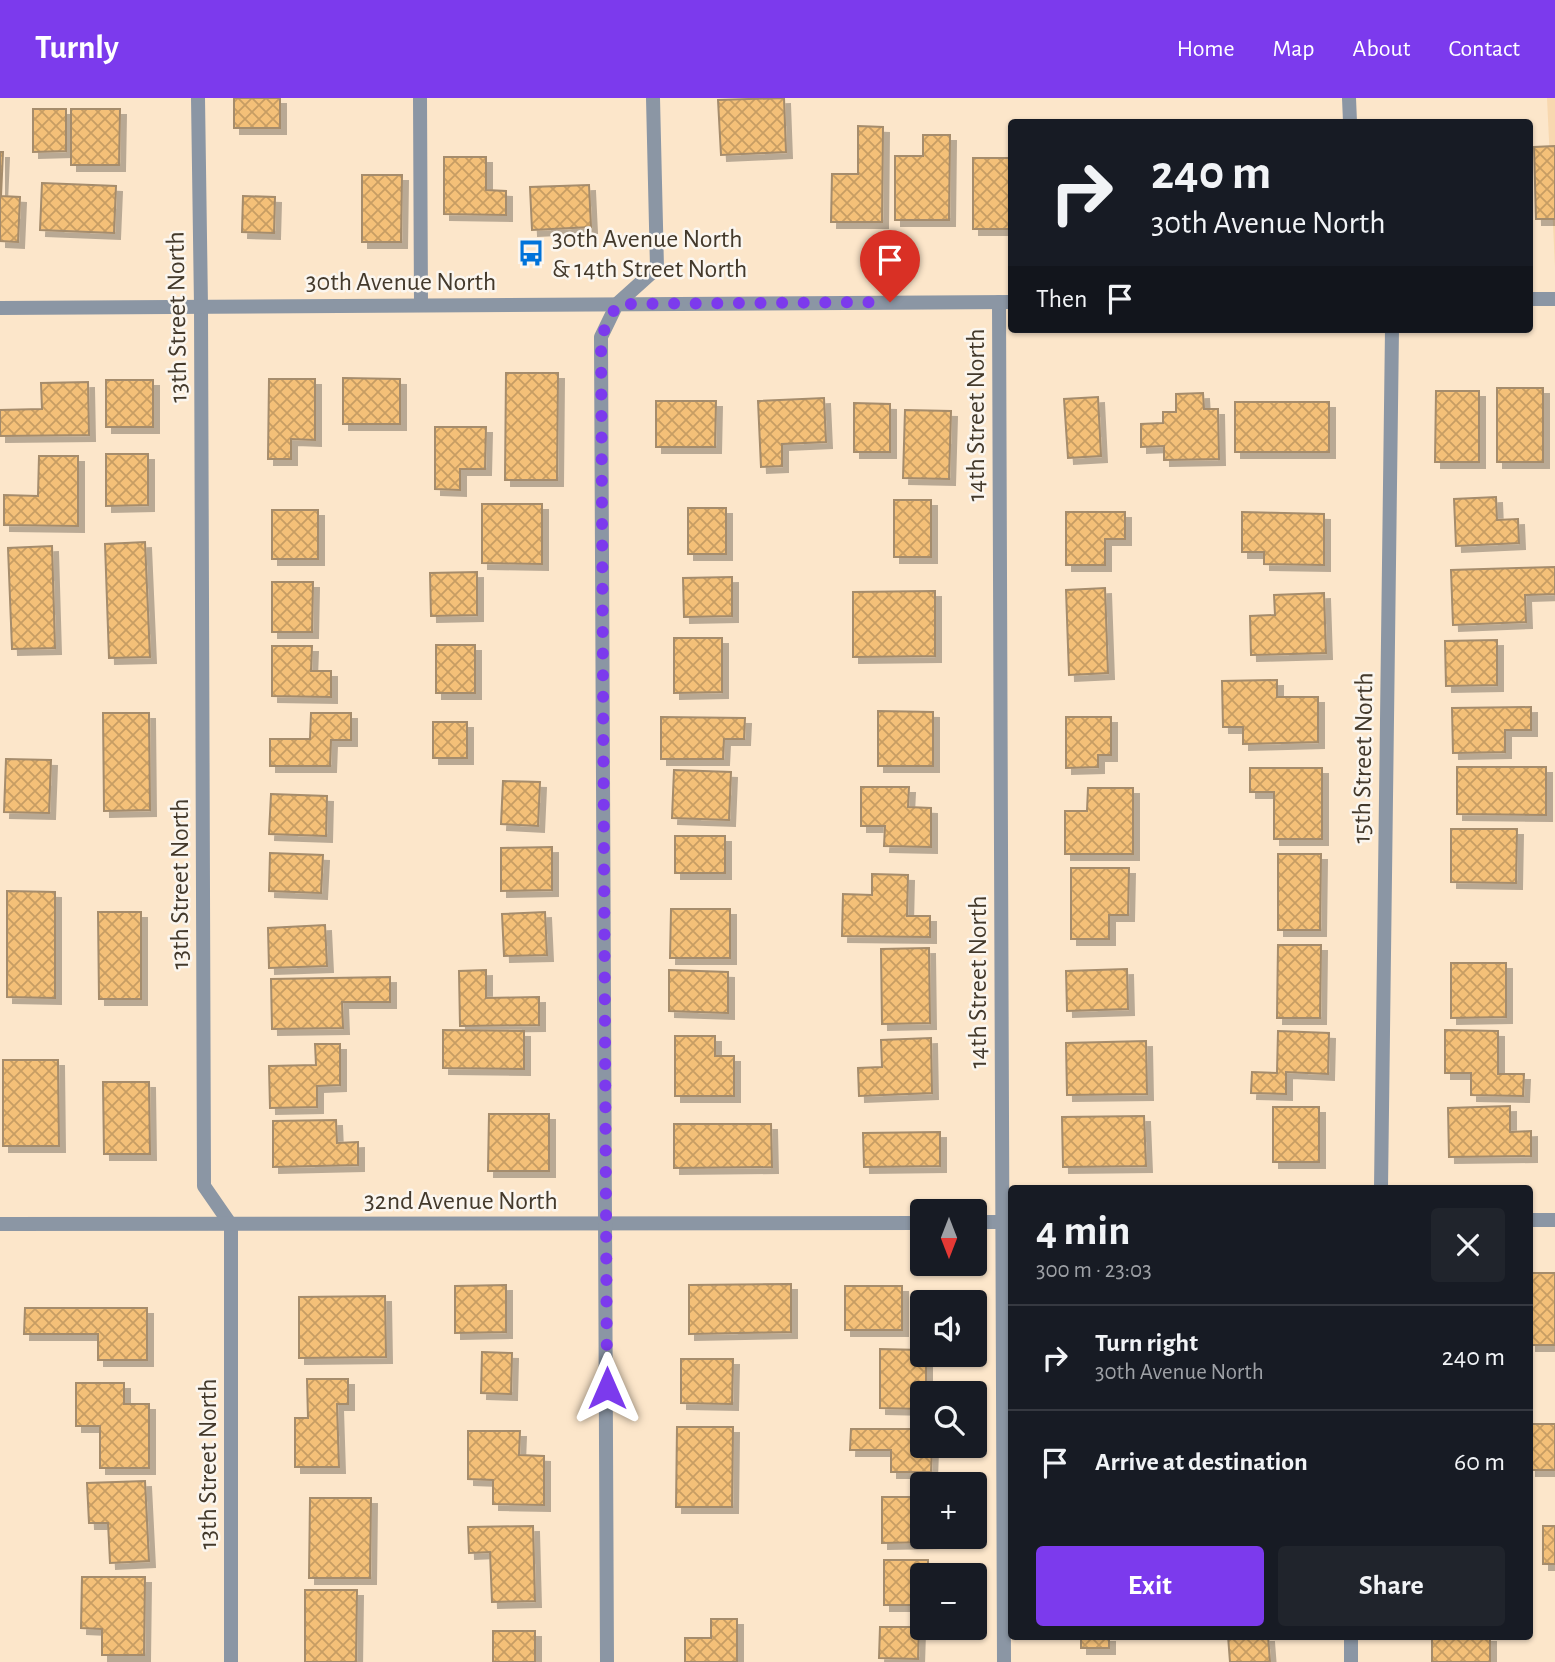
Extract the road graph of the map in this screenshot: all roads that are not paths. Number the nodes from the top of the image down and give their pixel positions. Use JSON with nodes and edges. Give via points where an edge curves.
{"nodes":[{"id":1,"x":198,"y":98,"type":"edge"},
{"id":2,"x":420,"y":98,"type":"edge"},
{"id":3,"x":653,"y":98,"type":"edge"},
{"id":4,"x":1349,"y":98,"type":"edge"},
{"id":5,"x":1350,"y":119,"type":"edge"},
{"id":6,"x":1533,"y":299,"type":"edge"},
{"id":7,"x":1555,"y":299,"type":"edge"},
{"id":8,"x":1005,"y":302,"type":"edge"},
{"id":9,"x":617,"y":304,"type":"junction"},
{"id":10,"x":421,"y":305,"type":"junction"},
{"id":11,"x":201,"y":306,"type":"junction"},
{"id":12,"x":0,"y":308,"type":"edge"},
{"id":13,"x":1392,"y":333,"type":"edge"},
{"id":14,"x":1381,"y":1185,"type":"edge"},
{"id":15,"x":1533,"y":1220,"type":"edge"},
{"id":16,"x":1555,"y":1220,"type":"edge"},
{"id":17,"x":987,"y":1222,"type":"edge"},
{"id":18,"x":1007,"y":1222,"type":"edge"},
{"id":19,"x":910,"y":1223,"type":"edge"},
{"id":20,"x":0,"y":1224,"type":"edge"},
{"id":21,"x":607,"y":1224,"type":"junction"},
{"id":22,"x":231,"y":1225,"type":"junction"},
{"id":23,"x":1351,"y":1640,"type":"edge"},
{"id":24,"x":231,"y":1662,"type":"edge"},
{"id":25,"x":607,"y":1662,"type":"edge"},
{"id":26,"x":1004,"y":1662,"type":"edge"},
{"id":27,"x":1351,"y":1662,"type":"edge"}],
"edges":[{"from":1,"to":11,"type":"street","name":"13th Street North"},
{"from":2,"to":10,"type":"street"},
{"from":3,"to":9,"type":"street","via":[[657,268]]},
{"from":4,"to":5,"type":"street"},
{"from":6,"to":7,"type":"street"},
{"from":8,"to":9,"type":"street","name":"30th Avenue North"},
{"from":8,"to":18,"type":"street","name":"14th Street North"},
{"from":9,"to":10,"type":"street","name":"30th Avenue North"},
{"from":9,"to":21,"type":"street","via":[[601,337]]},
{"from":10,"to":11,"type":"street","name":"30th Avenue North"},
{"from":11,"to":12,"type":"street","name":"30th Avenue North"},
{"from":11,"to":22,"type":"street","name":"13th Street North","via":[[204,1186]]},
{"from":13,"to":14,"type":"street","name":"15th Street North"},
{"from":15,"to":16,"type":"street"},
{"from":17,"to":18,"type":"street"},
{"from":18,"to":26,"type":"street","name":"14th Street North"},
{"from":19,"to":21,"type":"street","name":"32nd Avenue North"},
{"from":20,"to":22,"type":"street","name":"32nd Avenue North"},
{"from":21,"to":22,"type":"street","name":"32nd Avenue North"},
{"from":21,"to":25,"type":"street"},
{"from":22,"to":24,"type":"street","name":"13th Street North"},
{"from":23,"to":27,"type":"street"}]}
